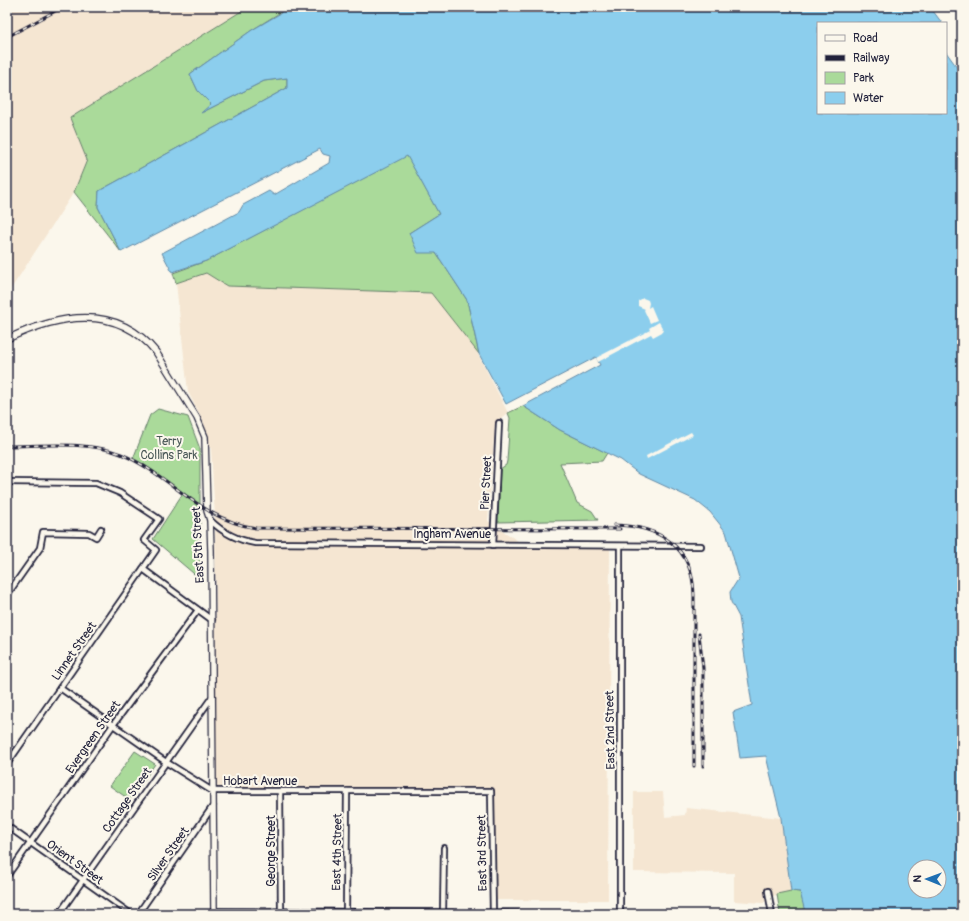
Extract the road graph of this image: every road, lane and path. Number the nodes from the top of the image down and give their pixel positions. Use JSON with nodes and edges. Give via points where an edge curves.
{"nodes":[{"id":1,"x":7,"y":339,"type":"edge"},
{"id":2,"x":499,"y":423,"type":"dead end"},
{"id":3,"x":7,"y":482,"type":"edge"},
{"id":4,"x":210,"y":520,"type":"junction"},
{"id":5,"x":101,"y":529,"type":"dead end"},
{"id":6,"x":493,"y":545,"type":"junction"},
{"id":7,"x":620,"y":546,"type":"junction"},
{"id":8,"x":701,"y":546,"type":"dead end"},
{"id":9,"x":143,"y":569,"type":"junction"},
{"id":10,"x":7,"y":595,"type":"edge"},
{"id":11,"x":198,"y":610,"type":"junction"},
{"id":12,"x":212,"y":620,"type":"junction"},
{"id":13,"x":60,"y":688,"type":"junction"},
{"id":14,"x":212,"y":697,"type":"junction"},
{"id":15,"x":113,"y":725,"type":"junction"},
{"id":16,"x":166,"y":762,"type":"junction"},
{"id":17,"x":7,"y":764,"type":"edge"},
{"id":18,"x":212,"y":791,"type":"junction"},
{"id":19,"x":280,"y":791,"type":"junction"},
{"id":20,"x":347,"y":791,"type":"junction"},
{"id":21,"x":492,"y":791,"type":"joint"},
{"id":22,"x":213,"y":806,"type":"junction"},
{"id":23,"x":7,"y":826,"type":"edge"},
{"id":24,"x":31,"y":843,"type":"junction"},
{"id":25,"x":444,"y":848,"type":"dead end"},
{"id":26,"x":7,"y":876,"type":"edge"},
{"id":27,"x":83,"y":880,"type":"junction"},
{"id":28,"x":768,"y":891,"type":"dead end"},
{"id":29,"x":281,"y":911,"type":"junction"},
{"id":30,"x":214,"y":912,"type":"edge"},
{"id":31,"x":346,"y":913,"type":"edge"},
{"id":32,"x":443,"y":913,"type":"edge"},
{"id":33,"x":59,"y":914,"type":"edge"},
{"id":34,"x":131,"y":914,"type":"edge"},
{"id":35,"x":138,"y":914,"type":"edge"},
{"id":36,"x":493,"y":914,"type":"edge"},
{"id":37,"x":606,"y":914,"type":"edge"},
{"id":38,"x":620,"y":914,"type":"edge"},
{"id":39,"x":772,"y":914,"type":"edge"}],
"edges":[{"from":1,"to":4,"type":"street","name":"East 5th Street","via":[[46,322],[78,317],[110,321],[138,334],[148,342],[197,418],[205,437],[207,510]]},
{"from":2,"to":6,"type":"street","name":"Pier Street"},
{"from":3,"to":9,"type":"street","name":"Linnet Street","via":[[82,482],[109,487],[159,519],[144,540],[156,550]]},
{"from":4,"to":6,"type":"street","name":"Ingham Avenue","via":[[226,534],[255,543]]},
{"from":4,"to":12,"type":"street","name":"East 5th Street"},
{"from":5,"to":10,"type":"street","via":[[96,537],[89,533],[43,532],[36,555]]},
{"from":6,"to":7,"type":"street","name":"Ingham Avenue"},
{"from":7,"to":8,"type":"street","name":"Ingham Avenue"},
{"from":7,"to":38,"type":"street","name":"East 2nd Street"},
{"from":9,"to":11,"type":"street"},
{"from":9,"to":13,"type":"street","name":"Linnet Street"},
{"from":11,"to":12,"type":"street"},
{"from":11,"to":15,"type":"street","name":"Evergreen Street"},
{"from":12,"to":14,"type":"street","name":"East 5th Street"},
{"from":13,"to":15,"type":"street","name":"Hobart Avenue"},
{"from":13,"to":17,"type":"street","name":"Linnet Street"},
{"from":14,"to":16,"type":"street","name":"Cottage Street"},
{"from":14,"to":18,"type":"street","name":"East 5th Street"},
{"from":15,"to":16,"type":"street","name":"Hobart Avenue"},
{"from":15,"to":24,"type":"street","name":"Evergreen Street"},
{"from":16,"to":18,"type":"street","name":"Hobart Avenue"},
{"from":16,"to":27,"type":"street","name":"Cottage Street"},
{"from":18,"to":19,"type":"street","name":"Hobart Avenue"},
{"from":18,"to":22,"type":"street","name":"East 5th Street"},
{"from":19,"to":20,"type":"street","name":"Hobart Avenue"},
{"from":19,"to":29,"type":"street","name":"George Street"},
{"from":20,"to":21,"type":"street","name":"Hobart Avenue"},
{"from":20,"to":31,"type":"street","name":"East 4th Street"},
{"from":21,"to":36,"type":"street","name":"East 3rd Street"},
{"from":22,"to":30,"type":"street","name":"East 5th Street"},
{"from":22,"to":35,"type":"street","name":"Silver Street"},
{"from":23,"to":24,"type":"street","name":"Orient Street"},
{"from":24,"to":26,"type":"street","name":"Evergreen Street"},
{"from":24,"to":27,"type":"street","name":"Orient Street"},
{"from":25,"to":32,"type":"street"},
{"from":27,"to":33,"type":"street","name":"Cottage Street"},
{"from":27,"to":34,"type":"street","name":"Orient Street"},
{"from":28,"to":39,"type":"street"},
{"from":29,"to":30,"type":"street"},
{"from":29,"to":31,"type":"street"},
{"from":31,"to":32,"type":"street"},
{"from":32,"to":36,"type":"street"},
{"from":36,"to":37,"type":"street"}]}
